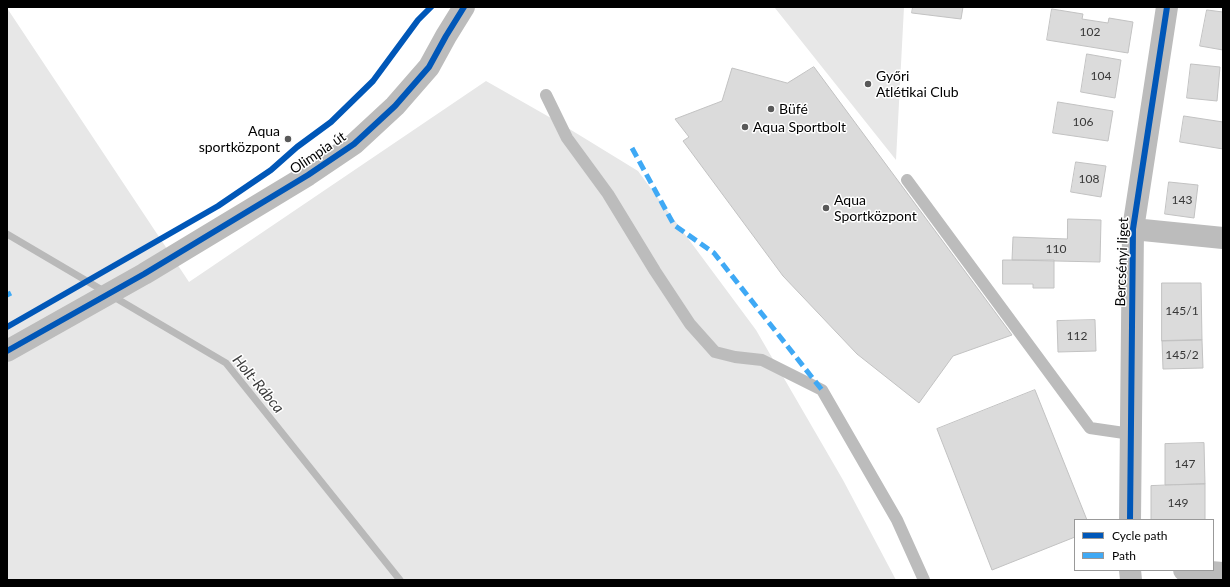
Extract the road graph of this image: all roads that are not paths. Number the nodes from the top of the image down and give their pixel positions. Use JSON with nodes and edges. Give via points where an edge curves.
{"nodes":[{"id":1,"x":464,"y":7,"type":"edge"},
{"id":2,"x":1167,"y":7,"type":"edge"},
{"id":3,"x":546,"y":95,"type":"dead end"},
{"id":4,"x":907,"y":180,"type":"dead end"},
{"id":5,"x":1133,"y":229,"type":"junction"},
{"id":6,"x":1223,"y":238,"type":"edge"},
{"id":7,"x":7,"y":351,"type":"edge"},
{"id":8,"x":1131,"y":434,"type":"junction"},
{"id":9,"x":1130,"y":519,"type":"edge"},
{"id":10,"x":1197,"y":571,"type":"edge"},
{"id":11,"x":1223,"y":573,"type":"edge"},
{"id":12,"x":924,"y":580,"type":"edge"}],
"edges":[{"from":1,"to":7,"type":"street","name":"Olimpia út","via":[[428,67],[395,106],[354,144],[308,176],[144,274]]},
{"from":2,"to":5,"type":"street","name":"Bercsényi liget"},
{"from":3,"to":12,"type":"lane","via":[[567,138],[608,194],[690,324],[715,352],[762,360],[822,390],[897,520]]},
{"from":4,"to":8,"type":"lane","via":[[1090,428]]},
{"from":5,"to":6,"type":"street"},
{"from":5,"to":8,"type":"street","name":"Bercsényi liget"},
{"from":8,"to":9,"type":"street","name":"Bercsényi liget"},
{"from":10,"to":11,"type":"street"}]}
